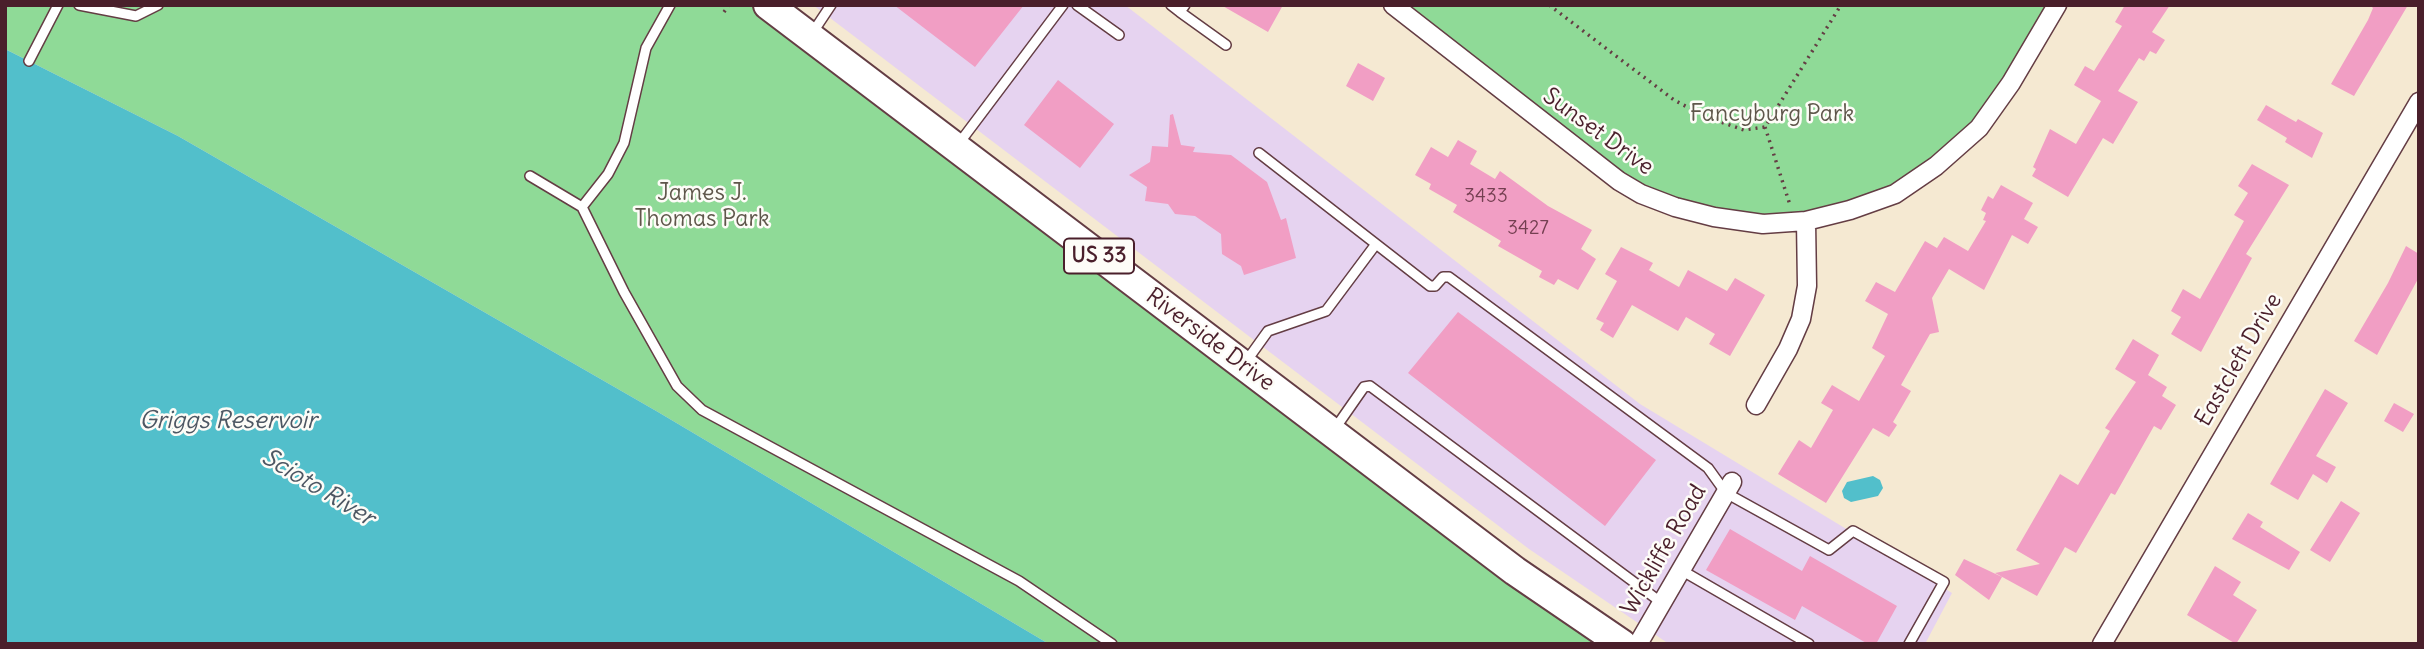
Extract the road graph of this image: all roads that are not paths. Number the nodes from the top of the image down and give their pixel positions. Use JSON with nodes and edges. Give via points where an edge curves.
{"nodes":[{"id":1,"x":58,"y":5,"type":"edge"},
{"id":2,"x":79,"y":5,"type":"edge"},
{"id":3,"x":158,"y":5,"type":"edge"},
{"id":4,"x":670,"y":5,"type":"edge"},
{"id":5,"x":768,"y":5,"type":"edge"},
{"id":6,"x":831,"y":5,"type":"edge"},
{"id":7,"x":1063,"y":5,"type":"edge"},
{"id":8,"x":1077,"y":5,"type":"edge"},
{"id":9,"x":1171,"y":5,"type":"edge"},
{"id":10,"x":1393,"y":5,"type":"edge"},
{"id":11,"x":2057,"y":5,"type":"edge"},
{"id":12,"x":1182,"y":9,"type":"edge"},
{"id":13,"x":810,"y":36,"type":"junction"},
{"id":14,"x":1119,"y":36,"type":"dead end"},
{"id":15,"x":1226,"y":45,"type":"dead end"},
{"id":16,"x":29,"y":61,"type":"dead end"},
{"id":17,"x":2419,"y":102,"type":"edge"},
{"id":18,"x":956,"y":147,"type":"junction"},
{"id":19,"x":1259,"y":153,"type":"dead end"},
{"id":20,"x":530,"y":176,"type":"dead end"},
{"id":21,"x":582,"y":207,"type":"junction"},
{"id":22,"x":1806,"y":220,"type":"junction"},
{"id":23,"x":1376,"y":244,"type":"junction"},
{"id":24,"x":1244,"y":365,"type":"junction"},
{"id":25,"x":1756,"y":405,"type":"dead end"},
{"id":26,"x":1333,"y":432,"type":"junction"},
{"id":27,"x":1729,"y":487,"type":"junction"},
{"id":28,"x":1681,"y":570,"type":"junction"},
{"id":29,"x":1661,"y":603,"type":"junction"},
{"id":30,"x":1112,"y":644,"type":"edge"},
{"id":31,"x":1622,"y":644,"type":"edge"},
{"id":32,"x":1638,"y":644,"type":"edge"},
{"id":33,"x":1809,"y":644,"type":"edge"},
{"id":34,"x":1909,"y":644,"type":"edge"},
{"id":35,"x":2102,"y":644,"type":"edge"}],
"edges":[{"from":1,"to":16,"type":"lane"},
{"from":2,"to":3,"type":"lane","via":[[136,16]]},
{"from":4,"to":21,"type":"lane","via":[[646,48],[624,143],[608,174]]},
{"from":5,"to":13,"type":"main road","name":"Riverside Drive","number":"US 33"},
{"from":6,"to":13,"type":"lane"},
{"from":7,"to":18,"type":"lane"},
{"from":8,"to":14,"type":"lane"},
{"from":9,"to":12,"type":"lane"},
{"from":10,"to":22,"type":"street","name":"Sunset Drive","via":[[1573,148],[1641,194],[1744,223]]},
{"from":11,"to":22,"type":"street","via":[[1979,128],[1936,166],[1895,194]]},
{"from":12,"to":15,"type":"lane"},
{"from":13,"to":18,"type":"main road","name":"Riverside Drive","number":"US 33"},
{"from":17,"to":35,"type":"street","name":"Eastcleft Drive"},
{"from":18,"to":24,"type":"main road","name":"Riverside Drive","number":"US 33"},
{"from":19,"to":23,"type":"lane"},
{"from":20,"to":21,"type":"lane"},
{"from":21,"to":30,"type":"lane","via":[[677,386],[702,410],[1019,581]]},
{"from":22,"to":25,"type":"street","via":[[1807,286],[1801,319]]},
{"from":23,"to":24,"type":"lane","via":[[1326,311],[1268,331]]},
{"from":23,"to":27,"type":"lane","via":[[1430,286],[1449,277]]},
{"from":24,"to":26,"type":"main road","name":"Riverside Drive","number":"US 33"},
{"from":26,"to":29,"type":"lane","via":[[1364,387],[1370,386]]},
{"from":26,"to":31,"type":"main road","name":"Riverside Drive","number":"US 33","via":[[1515,571]]},
{"from":27,"to":28,"type":"street","name":"Wickliffe Road"},
{"from":27,"to":34,"type":"lane","via":[[1829,550],[1853,531],[1944,582]]},
{"from":28,"to":29,"type":"street","name":"Wickliffe Road"},
{"from":28,"to":33,"type":"lane"},
{"from":29,"to":32,"type":"street","name":"Wickliffe Road"}]}
